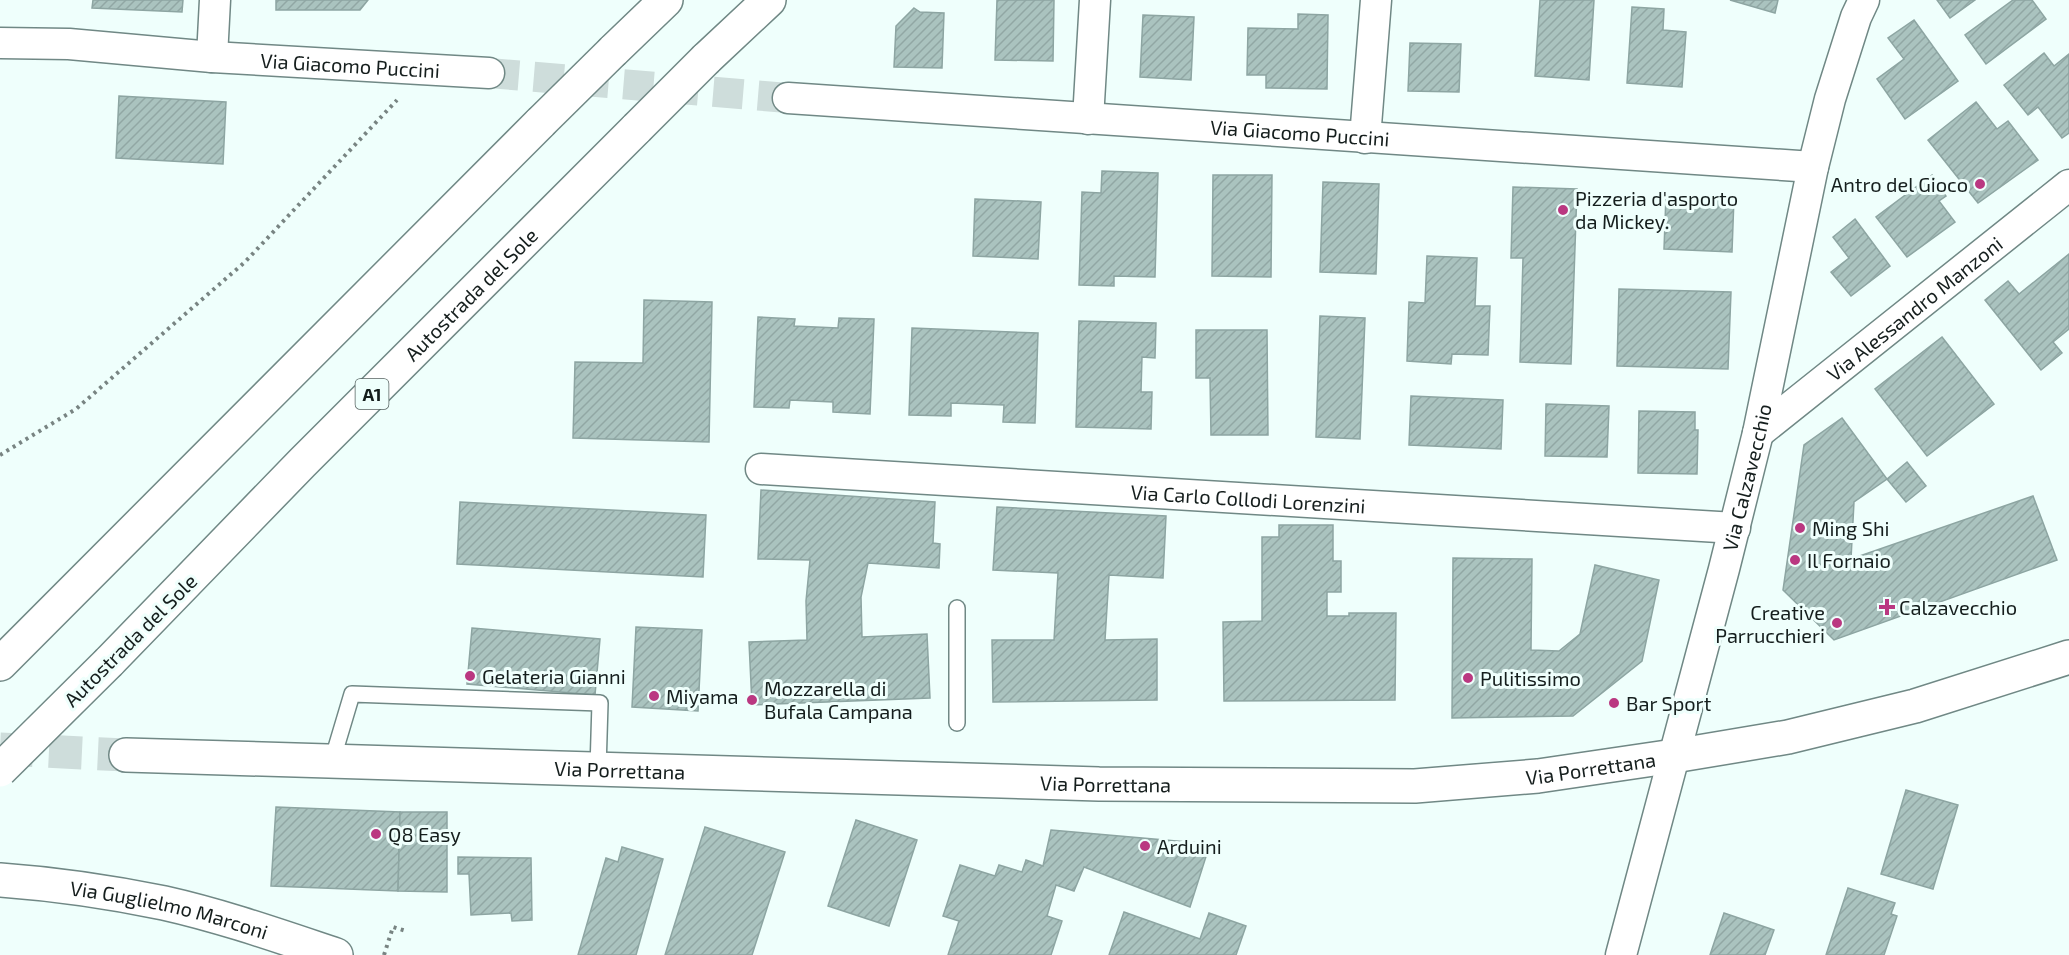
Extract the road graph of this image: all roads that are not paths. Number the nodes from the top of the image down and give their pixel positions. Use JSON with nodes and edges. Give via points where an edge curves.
{"nodes":[{"id":1,"x":215,"y":0,"type":"edge"},
{"id":2,"x":666,"y":0,"type":"edge"},
{"id":3,"x":769,"y":0,"type":"edge"},
{"id":4,"x":1095,"y":0,"type":"edge"},
{"id":5,"x":1376,"y":0,"type":"edge"},
{"id":6,"x":1857,"y":6,"type":"edge"},
{"id":7,"x":0,"y":43,"type":"edge"},
{"id":8,"x":212,"y":57,"type":"junction"},
{"id":9,"x":489,"y":73,"type":"tunnel mouth"},
{"id":10,"x":788,"y":98,"type":"tunnel mouth"},
{"id":11,"x":1088,"y":119,"type":"junction"},
{"id":12,"x":1365,"y":138,"type":"junction"},
{"id":13,"x":1813,"y":167,"type":"junction"},
{"id":14,"x":2069,"y":185,"type":"edge"},
{"id":15,"x":1758,"y":433,"type":"junction"},
{"id":16,"x":761,"y":469,"type":"dead end"},
{"id":17,"x":1735,"y":528,"type":"junction"},
{"id":18,"x":957,"y":608,"type":"dead end"},
{"id":19,"x":2069,"y":657,"type":"edge"},
{"id":20,"x":6,"y":659,"type":"edge"},
{"id":21,"x":957,"y":723,"type":"dead end"},
{"id":22,"x":126,"y":755,"type":"tunnel mouth"},
{"id":23,"x":1674,"y":756,"type":"junction"},
{"id":24,"x":333,"y":761,"type":"junction"},
{"id":25,"x":598,"y":769,"type":"junction"},
{"id":26,"x":0,"y":770,"type":"edge"},
{"id":27,"x":0,"y":880,"type":"edge"},
{"id":28,"x":336,"y":955,"type":"edge"},
{"id":29,"x":1622,"y":955,"type":"edge"}],
"edges":[{"from":1,"to":8,"type":"street"},
{"from":2,"to":20,"type":"main road","bridge":true},
{"from":3,"to":26,"type":"main road","name":"Autostrada del Sole","number":"A1","bridge":true,"via":[[302,463]]},
{"from":4,"to":11,"type":"street"},
{"from":5,"to":12,"type":"street"},
{"from":6,"to":13,"type":"street","name":"Via Calzavecchio"},
{"from":7,"to":8,"type":"street","name":"Via Giacomo Puccini","via":[[69,44]]},
{"from":8,"to":9,"type":"street","name":"Via Giacomo Puccini"},
{"from":10,"to":11,"type":"street","name":"Via Giacomo Puccini"},
{"from":11,"to":12,"type":"street","name":"Via Giacomo Puccini"},
{"from":12,"to":13,"type":"street","name":"Via Giacomo Puccini"},
{"from":13,"to":15,"type":"street","name":"Via Calzavecchio"},
{"from":14,"to":15,"type":"street","name":"Via Alessandro Manzoni"},
{"from":15,"to":17,"type":"street","name":"Via Calzavecchio"},
{"from":16,"to":17,"type":"street","name":"Via Carlo Collodi Lorenzini"},
{"from":17,"to":23,"type":"street","name":"Via Calzavecchio"},
{"from":18,"to":21,"type":"lane"},
{"from":19,"to":23,"type":"main road","name":"Via Porrettana","via":[[1915,706],[1788,737]]},
{"from":22,"to":24,"type":"main road","name":"Via Porrettana"},
{"from":23,"to":25,"type":"main road","name":"Via Porrettana","via":[[1538,776],[1415,786],[1100,784]]},
{"from":23,"to":29,"type":"street","name":"Via Calzavecchio"},
{"from":24,"to":25,"type":"main road","name":"Via Porrettana"},
{"from":24,"to":25,"type":"lane","via":[[352,694],[600,703]]},
{"from":27,"to":28,"type":"main road","name":"Via Guglielmo Marconi","via":[[164,904]]}]}
